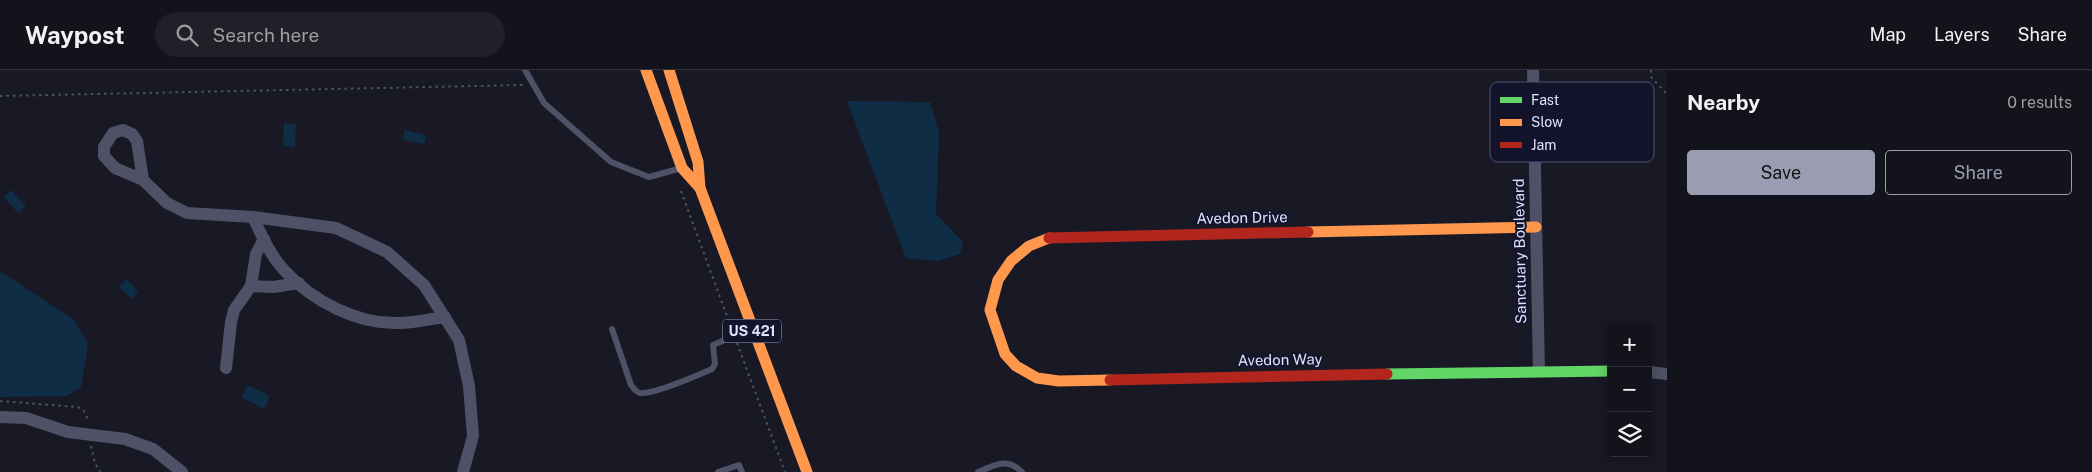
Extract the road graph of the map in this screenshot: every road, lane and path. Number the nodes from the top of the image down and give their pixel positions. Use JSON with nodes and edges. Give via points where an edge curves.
{"nodes":[{"id":1,"x":525,"y":70,"type":"edge"},
{"id":2,"x":646,"y":70,"type":"edge"},
{"id":3,"x":669,"y":70,"type":"edge"},
{"id":4,"x":1651,"y":70,"type":"edge"},
{"id":5,"x":534,"y":85,"type":"junction"},
{"id":6,"x":1667,"y":94,"type":"edge"},
{"id":7,"x":0,"y":96,"type":"edge"},
{"id":8,"x":1535,"y":162,"type":"edge"},
{"id":9,"x":682,"y":168,"type":"junction"},
{"id":10,"x":143,"y":180,"type":"dead end"},
{"id":11,"x":680,"y":188,"type":"dead end"},
{"id":12,"x":700,"y":188,"type":"junction"},
{"id":13,"x":253,"y":218,"type":"junction"},
{"id":14,"x":1536,"y":227,"type":"junction"},
{"id":15,"x":264,"y":239,"type":"junction"},
{"id":16,"x":299,"y":283,"type":"junction"},
{"id":17,"x":251,"y":286,"type":"junction"},
{"id":18,"x":990,"y":310,"type":"joint"},
{"id":19,"x":445,"y":317,"type":"junction"},
{"id":20,"x":612,"y":329,"type":"dead end"},
{"id":21,"x":752,"y":329,"type":"junction"},
{"id":22,"x":734,"y":336,"type":"junction"},
{"id":23,"x":226,"y":368,"type":"dead end"},
{"id":24,"x":1539,"y":371,"type":"junction"},
{"id":25,"x":1607,"y":371,"type":"edge"},
{"id":26,"x":1652,"y":372,"type":"edge"},
{"id":27,"x":1667,"y":374,"type":"edge"},
{"id":28,"x":0,"y":417,"type":"edge"},
{"id":29,"x":182,"y":472,"type":"edge"},
{"id":30,"x":464,"y":472,"type":"edge"},
{"id":31,"x":718,"y":472,"type":"edge"},
{"id":32,"x":742,"y":472,"type":"edge"},
{"id":33,"x":784,"y":472,"type":"edge"},
{"id":34,"x":807,"y":472,"type":"edge"},
{"id":35,"x":978,"y":472,"type":"edge"},
{"id":36,"x":1022,"y":472,"type":"edge"}],
"edges":[{"from":1,"to":5,"type":"lane"},
{"from":2,"to":9,"type":"street","number":"US 421"},
{"from":3,"to":12,"type":"street","number":"US 421","via":[[698,162]]},
{"from":4,"to":6,"type":"path","via":[[1651,77]]},
{"from":5,"to":7,"type":"path"},
{"from":5,"to":9,"type":"lane","via":[[544,103],[611,162],[649,177]]},
{"from":8,"to":14,"type":"street","name":"Sanctuary Boulevard"},
{"from":9,"to":12,"type":"street","number":"US 421"},
{"from":10,"to":13,"type":"street","via":[[167,203],[187,213]]},
{"from":11,"to":22,"type":"path"},
{"from":12,"to":21,"type":"street","number":"US 421"},
{"from":13,"to":15,"type":"street"},
{"from":13,"to":19,"type":"street","via":[[336,228],[387,252],[424,285]]},
{"from":14,"to":18,"type":"street","name":"Avedon Drive","via":[[1053,237],[1029,246],[1011,261],[998,280]]},
{"from":14,"to":24,"type":"street","name":"Sanctuary Boulevard"},
{"from":15,"to":16,"type":"street","via":[[284,270]]},
{"from":15,"to":17,"type":"street","via":[[256,254]]},
{"from":16,"to":17,"type":"street"},
{"from":16,"to":19,"type":"street","via":[[318,299],[367,321],[399,323]]},
{"from":17,"to":23,"type":"street","via":[[234,310]]},
{"from":18,"to":24,"type":"street","name":"Avedon Way","via":[[1005,354],[1016,366],[1037,378],[1059,382]]},
{"from":19,"to":30,"type":"street","via":[[459,340],[468,386],[473,436]]},
{"from":20,"to":22,"type":"lane","via":[[631,385],[642,393],[712,369],[715,364],[713,345]]},
{"from":21,"to":22,"type":"lane"},
{"from":21,"to":34,"type":"street","number":"US 421"},
{"from":22,"to":33,"type":"path"},
{"from":24,"to":25,"type":"street","name":"Avedon Way"},
{"from":26,"to":27,"type":"street"},
{"from":28,"to":29,"type":"street","via":[[26,418],[68,432],[125,439],[153,449]]},
{"from":31,"to":32,"type":"lane","via":[[739,465]]},
{"from":35,"to":36,"type":"lane","via":[[1008,463]]}]}
